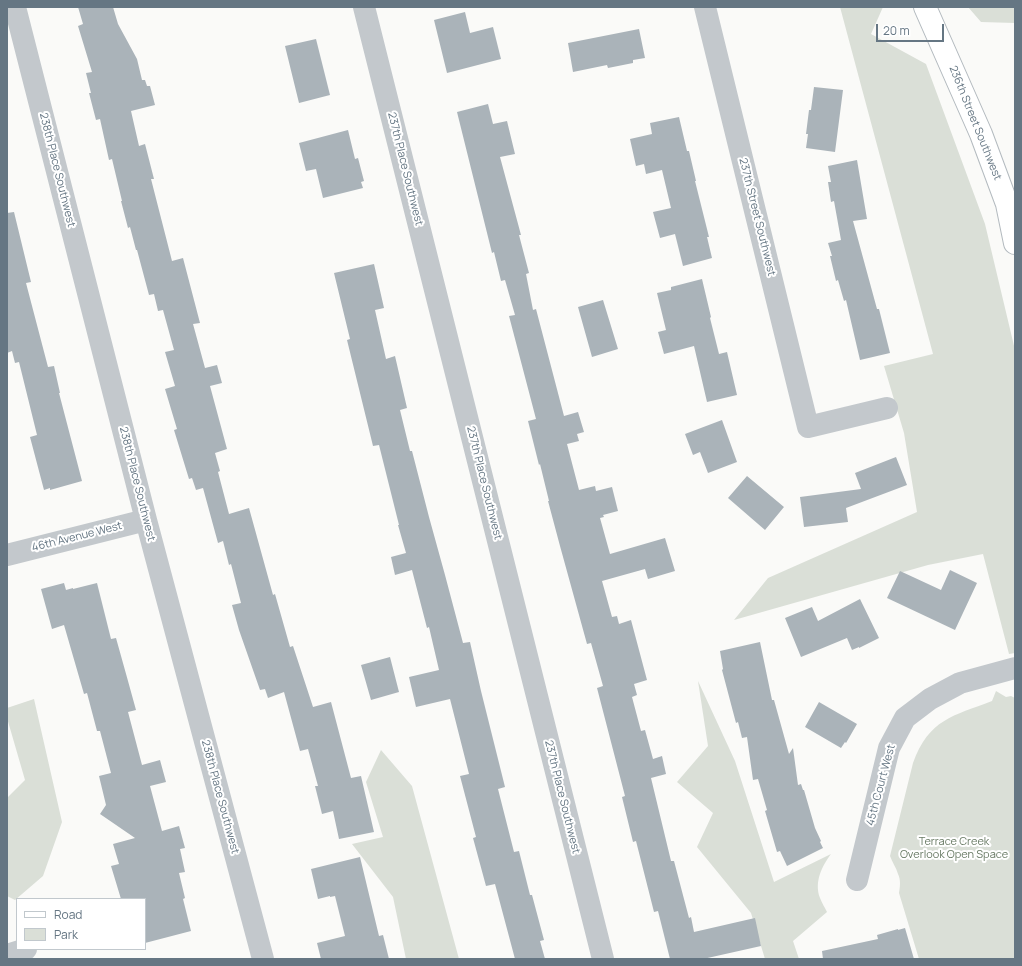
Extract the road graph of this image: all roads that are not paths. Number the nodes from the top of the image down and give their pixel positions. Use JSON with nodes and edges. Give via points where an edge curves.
{"nodes":[{"id":1,"x":15,"y":7,"type":"edge"},
{"id":2,"x":364,"y":7,"type":"edge"},
{"id":3,"x":705,"y":7,"type":"edge"},
{"id":4,"x":925,"y":7,"type":"edge"},
{"id":5,"x":1015,"y":242,"type":"edge"},
{"id":6,"x":887,"y":408,"type":"dead end"},
{"id":7,"x":146,"y":520,"type":"junction"},
{"id":8,"x":7,"y":555,"type":"edge"},
{"id":9,"x":1015,"y":668,"type":"edge"},
{"id":10,"x":857,"y":880,"type":"dead end"},
{"id":11,"x":23,"y":950,"type":"edge"},
{"id":12,"x":7,"y":955,"type":"edge"},
{"id":13,"x":263,"y":959,"type":"edge"},
{"id":14,"x":603,"y":959,"type":"edge"}],
"edges":[{"from":1,"to":7,"type":"street","name":"238th Place Southwest"},
{"from":2,"to":14,"type":"street","name":"237th Place Southwest"},
{"from":3,"to":6,"type":"street","name":"237th Street Southwest","via":[[808,427]]},
{"from":4,"to":5,"type":"main road","name":"236th Street Southwest","via":[[981,134],[1007,204]]},
{"from":7,"to":8,"type":"street","name":"46th Avenue West"},
{"from":7,"to":13,"type":"street","name":"238th Place Southwest"},
{"from":9,"to":10,"type":"street","name":"45th Court West","via":[[960,683],[930,699],[905,718],[889,748]]},
{"from":11,"to":12,"type":"street"}]}
